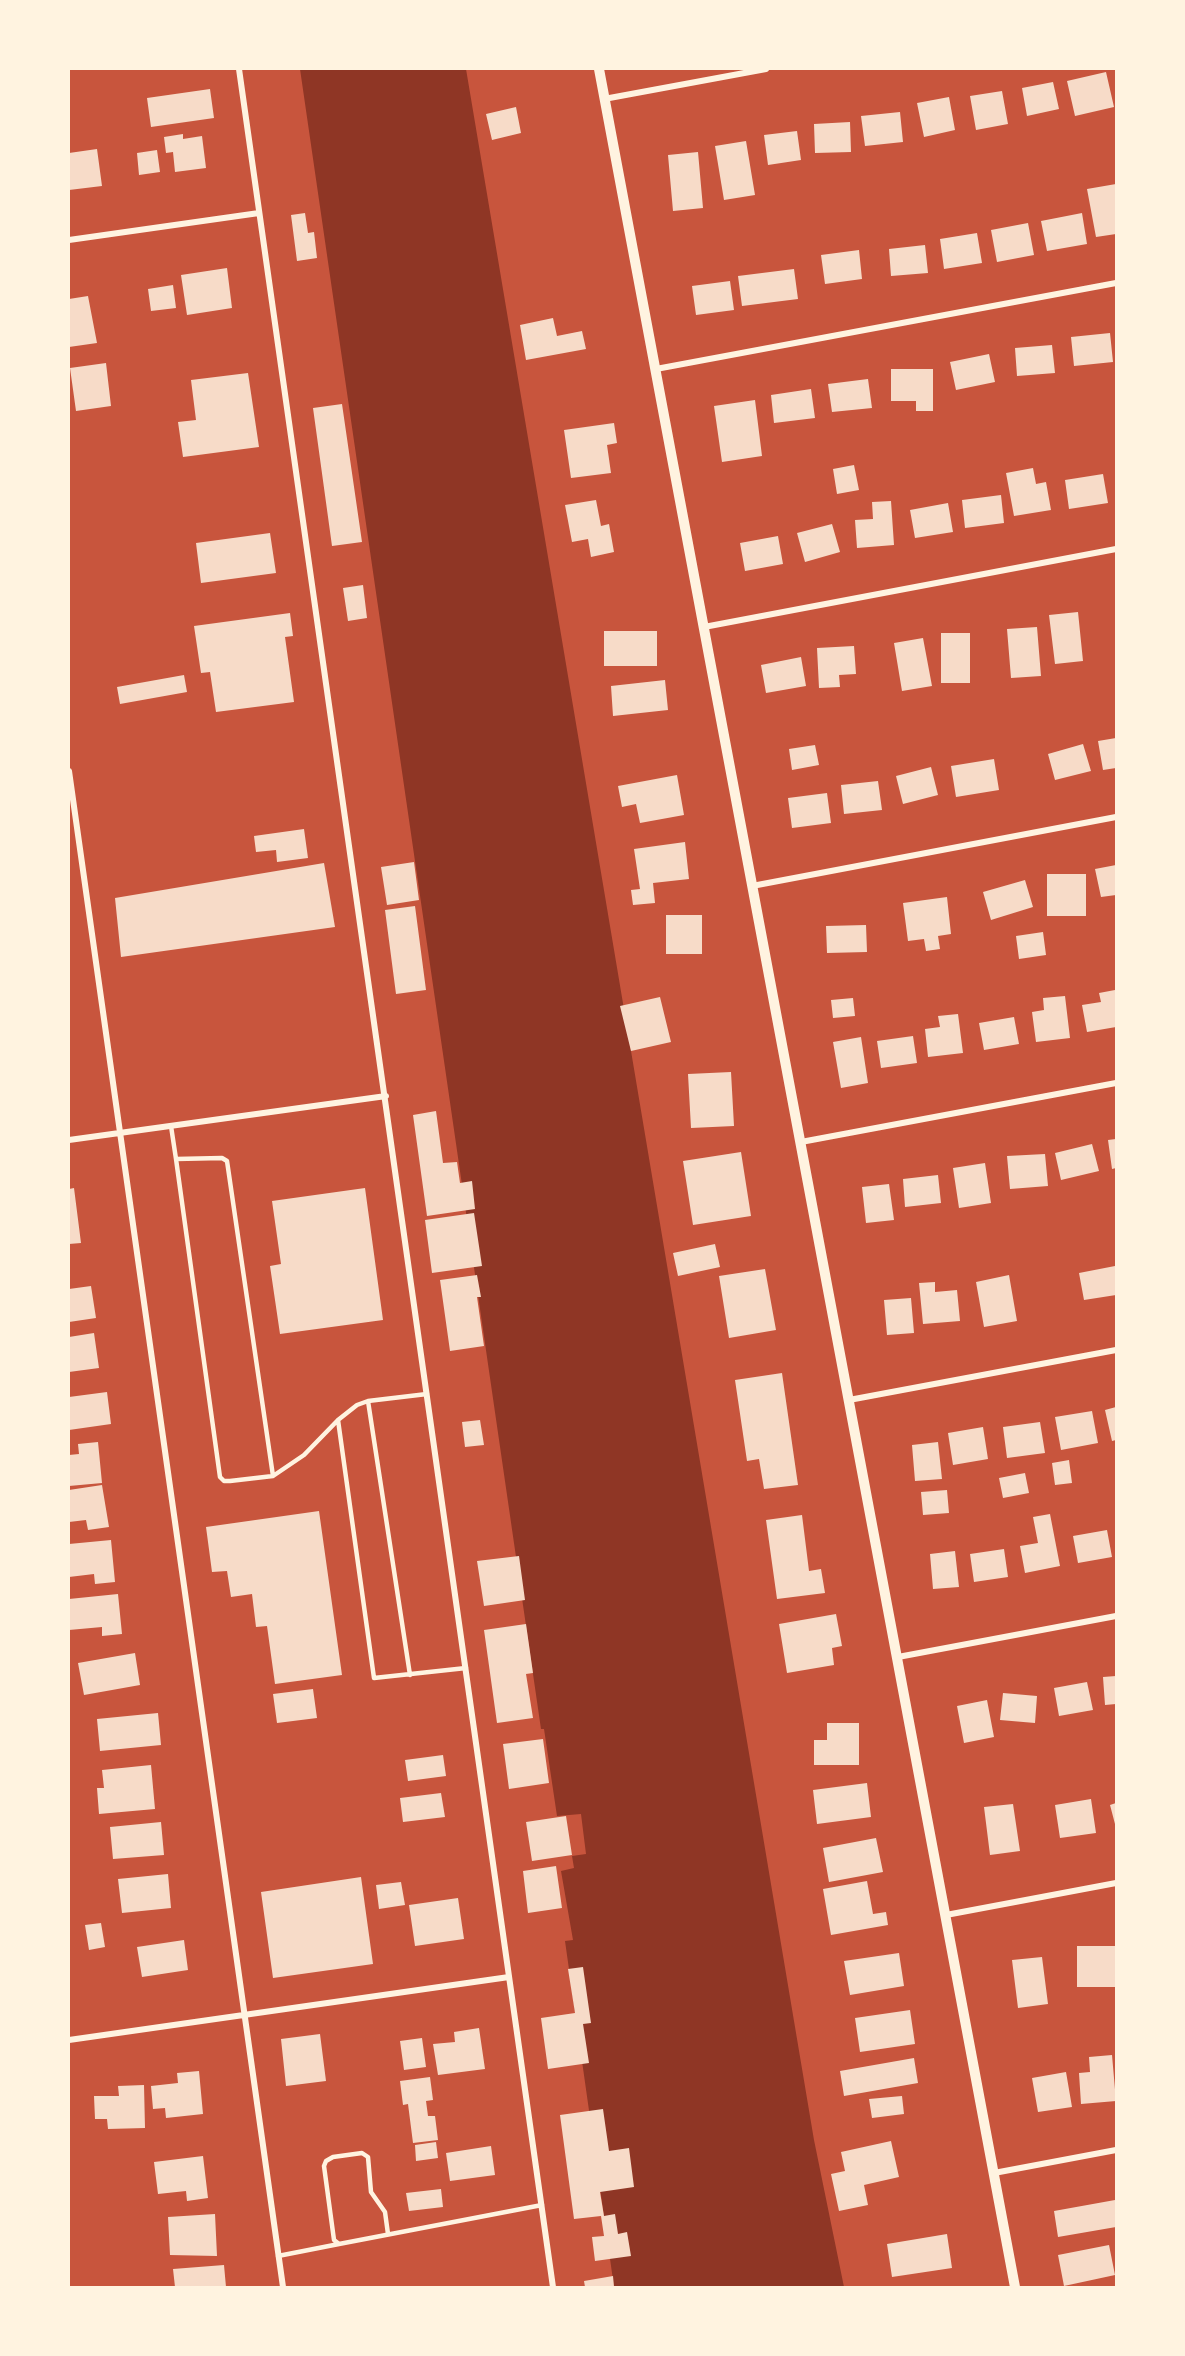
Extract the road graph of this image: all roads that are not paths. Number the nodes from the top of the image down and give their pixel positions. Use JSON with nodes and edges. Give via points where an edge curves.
{"nodes":[{"id":1,"x":239,"y":69,"type":"edge"},
{"id":2,"x":599,"y":69,"type":"edge"},
{"id":3,"x":766,"y":69,"type":"edge"},
{"id":4,"x":604,"y":99,"type":"junction"},
{"id":5,"x":259,"y":213,"type":"junction"},
{"id":6,"x":69,"y":240,"type":"edge"},
{"id":7,"x":1116,"y":283,"type":"edge"},
{"id":8,"x":656,"y":369,"type":"junction"},
{"id":9,"x":1116,"y":549,"type":"edge"},
{"id":10,"x":704,"y":627,"type":"junction"},
{"id":11,"x":69,"y":771,"type":"edge"},
{"id":12,"x":1116,"y":817,"type":"edge"},
{"id":13,"x":752,"y":886,"type":"junction"},
{"id":14,"x":1116,"y":1083,"type":"edge"},
{"id":15,"x":386,"y":1096,"type":"junction"},
{"id":16,"x":171,"y":1126,"type":"junction"},
{"id":17,"x":120,"y":1133,"type":"junction"},
{"id":18,"x":69,"y":1140,"type":"edge"},
{"id":19,"x":801,"y":1142,"type":"junction"},
{"id":20,"x":176,"y":1158,"type":"junction"},
{"id":21,"x":1116,"y":1350,"type":"edge"},
{"id":22,"x":427,"y":1394,"type":"junction"},
{"id":23,"x":849,"y":1400,"type":"junction"},
{"id":24,"x":368,"y":1401,"type":"junction"},
{"id":25,"x":338,"y":1420,"type":"junction"},
{"id":26,"x":273,"y":1476,"type":"junction"},
{"id":27,"x":1116,"y":1616,"type":"edge"},
{"id":28,"x":898,"y":1657,"type":"junction"},
{"id":29,"x":465,"y":1668,"type":"junction"},
{"id":30,"x":411,"y":1675,"type":"junction"},
{"id":31,"x":1116,"y":1883,"type":"edge"},
{"id":32,"x":946,"y":1915,"type":"junction"},
{"id":33,"x":509,"y":1977,"type":"junction"},
{"id":34,"x":244,"y":2015,"type":"junction"},
{"id":35,"x":69,"y":2040,"type":"edge"},
{"id":36,"x":1116,"y":2150,"type":"edge"},
{"id":37,"x":994,"y":2173,"type":"junction"},
{"id":38,"x":542,"y":2205,"type":"junction"},
{"id":39,"x":388,"y":2234,"type":"junction"},
{"id":40,"x":339,"y":2244,"type":"junction"},
{"id":41,"x":278,"y":2256,"type":"junction"},
{"id":42,"x":282,"y":2287,"type":"edge"},
{"id":43,"x":553,"y":2287,"type":"edge"},
{"id":44,"x":1015,"y":2287,"type":"edge"}],
"edges":[{"from":1,"to":5,"type":"street"},
{"from":2,"to":4,"type":"street"},
{"from":3,"to":4,"type":"street"},
{"from":4,"to":8,"type":"street"},
{"from":5,"to":6,"type":"street"},
{"from":5,"to":15,"type":"street"},
{"from":7,"to":8,"type":"street"},
{"from":8,"to":10,"type":"street"},
{"from":9,"to":10,"type":"street"},
{"from":10,"to":13,"type":"street"},
{"from":11,"to":17,"type":"street"},
{"from":12,"to":13,"type":"street"},
{"from":13,"to":19,"type":"street"},
{"from":14,"to":19,"type":"street"},
{"from":15,"to":16,"type":"street"},
{"from":15,"to":22,"type":"street"},
{"from":16,"to":17,"type":"street"},
{"from":16,"to":20,"type":"lane"},
{"from":17,"to":18,"type":"street"},
{"from":17,"to":34,"type":"street"},
{"from":19,"to":23,"type":"street"},
{"from":20,"to":26,"type":"lane","via":[[227,1161]]},
{"from":20,"to":26,"type":"lane","via":[[220,1477],[230,1481]]},
{"from":21,"to":23,"type":"street"},
{"from":22,"to":24,"type":"lane"},
{"from":22,"to":29,"type":"street"},
{"from":23,"to":28,"type":"street"},
{"from":24,"to":25,"type":"lane"},
{"from":24,"to":30,"type":"lane"},
{"from":25,"to":26,"type":"lane","via":[[304,1455]]},
{"from":25,"to":30,"type":"lane","via":[[374,1677]]},
{"from":27,"to":28,"type":"street"},
{"from":28,"to":32,"type":"street"},
{"from":29,"to":30,"type":"lane"},
{"from":29,"to":33,"type":"street"},
{"from":31,"to":32,"type":"street"},
{"from":32,"to":37,"type":"street"},
{"from":33,"to":34,"type":"street"},
{"from":33,"to":38,"type":"street"},
{"from":34,"to":35,"type":"street"},
{"from":34,"to":41,"type":"street"},
{"from":36,"to":37,"type":"street"},
{"from":37,"to":44,"type":"street"},
{"from":38,"to":39,"type":"lane"},
{"from":38,"to":43,"type":"street"},
{"from":39,"to":40,"type":"lane"},
{"from":39,"to":40,"type":"lane","via":[[386,2212],[371,2192],[368,2157],[362,2153],[333,2157],[324,2166],[334,2241]]},
{"from":40,"to":41,"type":"lane"},
{"from":41,"to":42,"type":"street"}]}
